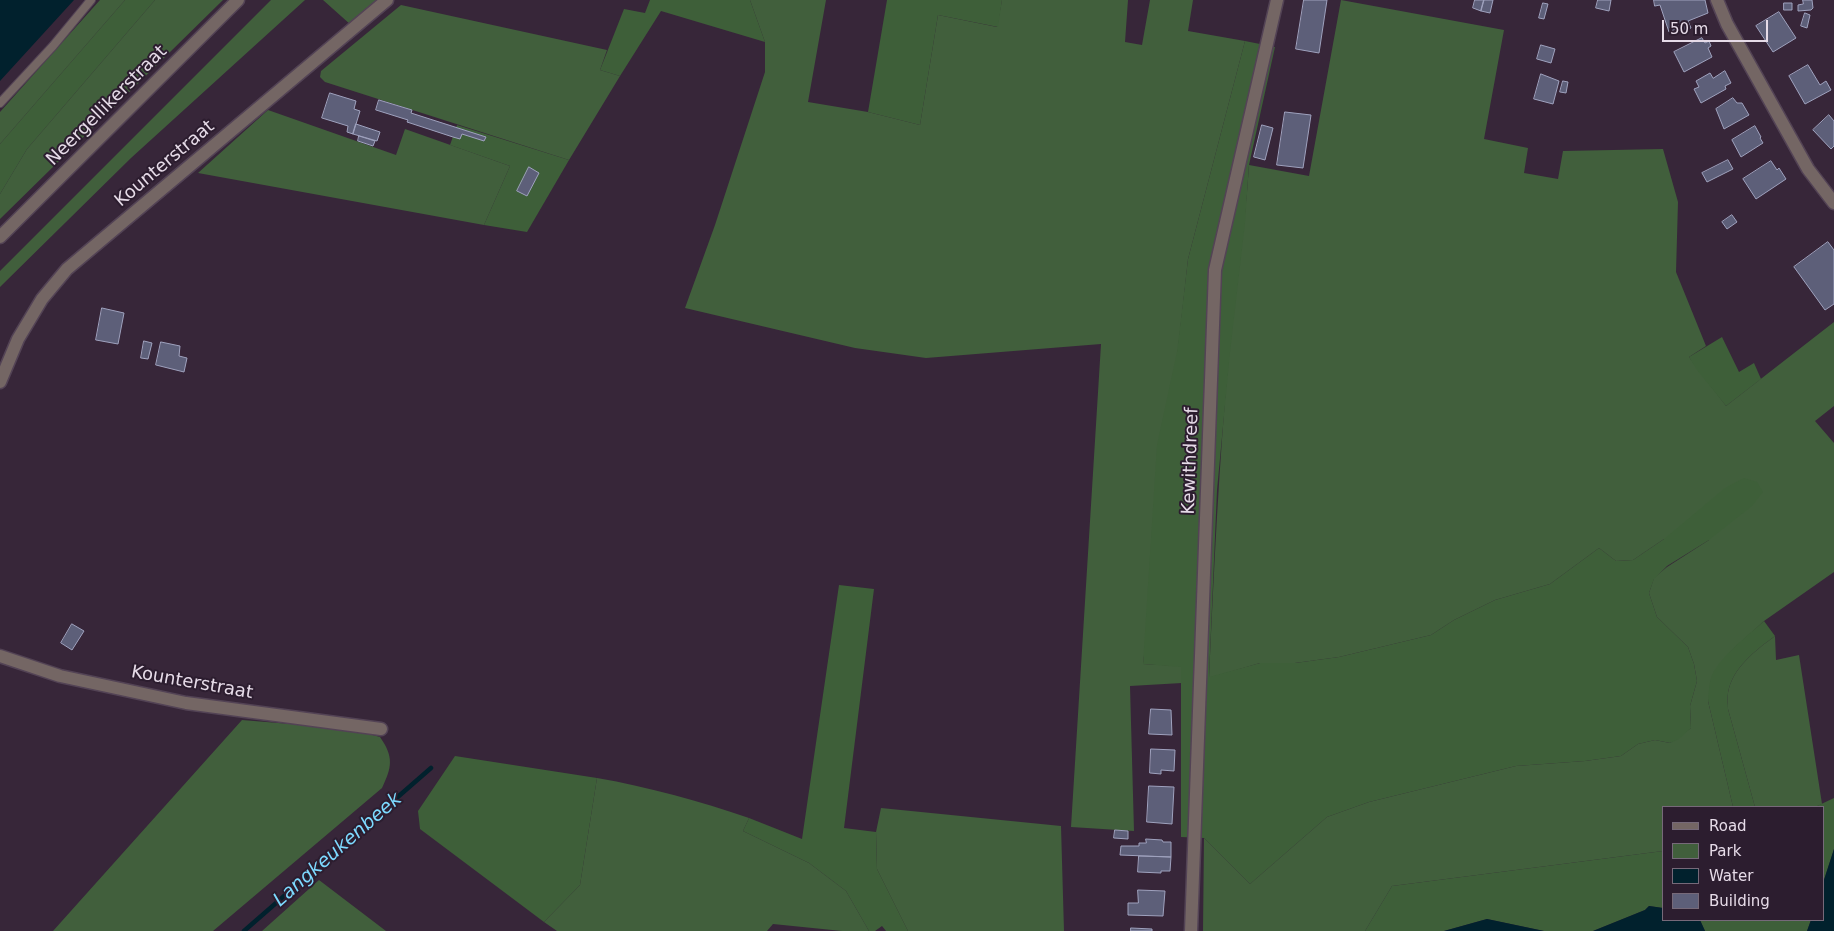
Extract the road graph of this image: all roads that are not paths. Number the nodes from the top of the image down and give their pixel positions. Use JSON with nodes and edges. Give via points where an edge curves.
{"nodes":[{"id":1,"x":91,"y":0,"type":"edge"},
{"id":2,"x":238,"y":0,"type":"edge"},
{"id":3,"x":387,"y":0,"type":"edge"},
{"id":4,"x":1278,"y":0,"type":"edge"},
{"id":5,"x":1717,"y":0,"type":"edge"},
{"id":6,"x":0,"y":103,"type":"edge"},
{"id":7,"x":1834,"y":203,"type":"edge"},
{"id":8,"x":0,"y":237,"type":"edge"},
{"id":9,"x":0,"y":382,"type":"edge"},
{"id":10,"x":0,"y":656,"type":"edge"},
{"id":11,"x":381,"y":729,"type":"dead end"},
{"id":12,"x":1191,"y":931,"type":"edge"}],
"edges":[{"from":1,"to":6,"type":"lane"},
{"from":2,"to":8,"type":"street","name":"Neergellikerstraat"},
{"from":3,"to":9,"type":"street","name":"Kounterstraat","via":[[67,269],[42,299],[18,339]]},
{"from":4,"to":12,"type":"street","name":"Kewithdreef","via":[[1215,270]]},
{"from":5,"to":7,"type":"street","via":[[1727,24],[1808,169]]},
{"from":10,"to":11,"type":"street","name":"Kounterstraat","via":[[60,676],[186,703]]}]}
